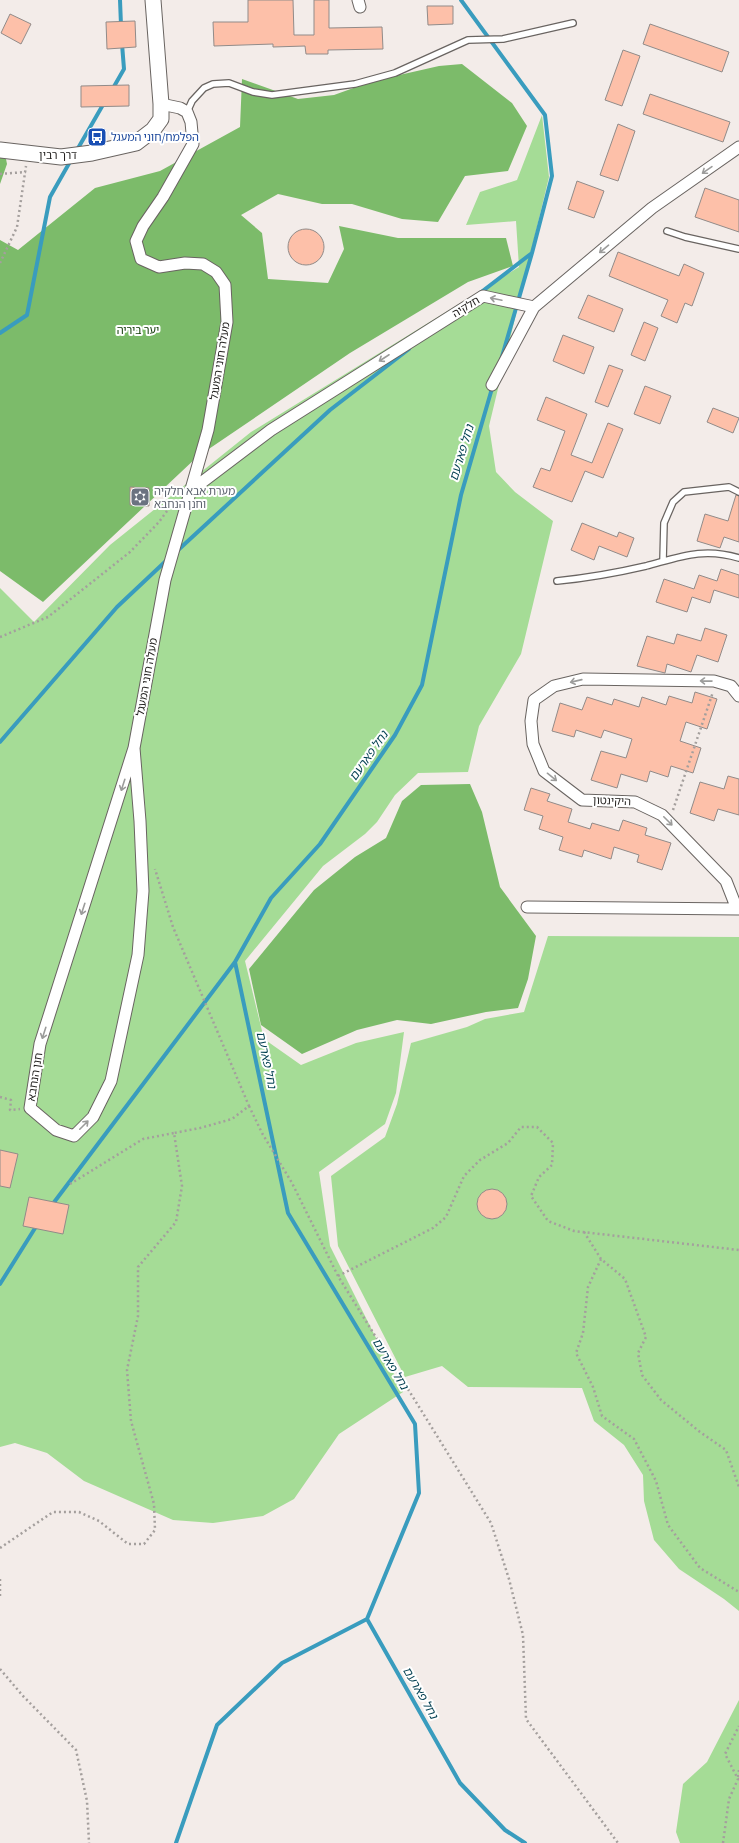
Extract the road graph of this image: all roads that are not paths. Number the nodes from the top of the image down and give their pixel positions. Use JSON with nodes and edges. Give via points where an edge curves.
{"nodes":[{"id":1,"x":153,"y":0,"type":"edge"},
{"id":2,"x":574,"y":23,"type":"dead end"},
{"id":3,"x":161,"y":104,"type":"junction"},
{"id":4,"x":187,"y":112,"type":"junction"},
{"id":5,"x":739,"y":147,"type":"edge"},
{"id":6,"x":0,"y":150,"type":"edge"},
{"id":7,"x":666,"y":231,"type":"dead end"},
{"id":8,"x":739,"y":249,"type":"edge"},
{"id":9,"x":534,"y":308,"type":"junction"},
{"id":10,"x":492,"y":385,"type":"dead end"},
{"id":11,"x":190,"y":492,"type":"junction"},
{"id":12,"x":739,"y":492,"type":"edge"},
{"id":13,"x":739,"y":558,"type":"edge"},
{"id":14,"x":663,"y":561,"type":"junction"},
{"id":15,"x":557,"y":581,"type":"dead end"},
{"id":16,"x":739,"y":696,"type":"edge"},
{"id":17,"x":134,"y":748,"type":"junction"},
{"id":18,"x":527,"y":907,"type":"dead end"},
{"id":19,"x":738,"y":909,"type":"edge"}],
"edges":[{"from":1,"to":3,"type":"street"},
{"from":2,"to":4,"type":"lane","via":[[503,39],[468,40],[395,73],[355,84],[272,95],[253,92],[228,83],[213,84],[204,88],[192,101]]},
{"from":3,"to":4,"type":"street"},
{"from":3,"to":6,"type":"street","name":"דרך רבין","via":[[161,119],[153,130],[136,143],[61,157]]},
{"from":4,"to":11,"type":"street","name":"מעלה חוני המעגל","via":[[191,122],[193,144],[136,241],[140,259],[159,267],[185,263],[203,264],[216,272],[225,285],[227,322],[208,430]]},
{"from":5,"to":9,"type":"street","one_way":true,"via":[[652,208]]},
{"from":7,"to":8,"type":"lane"},
{"from":9,"to":10,"type":"street"},
{"from":9,"to":11,"type":"street","name":"חלקיה","one_way":true,"via":[[483,296],[271,430]]},
{"from":11,"to":17,"type":"street","name":"מעלה חוני המעגל","via":[[165,580]]},
{"from":12,"to":14,"type":"lane","via":[[729,487],[684,492],[673,502],[664,523]]},
{"from":13,"to":14,"type":"lane","via":[[722,553],[686,554]]},
{"from":14,"to":15,"type":"lane","via":[[587,578]]},
{"from":16,"to":19,"type":"street","name":"היקינטון","one_way":true,"via":[[731,686],[717,682],[583,679],[554,686],[534,700],[531,722],[533,744],[544,771],[582,800],[635,802],[662,815],[726,881]]},
{"from":17,"to":17,"type":"street","name":"חנן הנחבא","one_way":true,"via":[[40,1044],[30,1108],[56,1130],[74,1136],[93,1117],[111,1081],[138,955],[143,891]]},
{"from":18,"to":19,"type":"street"}]}
